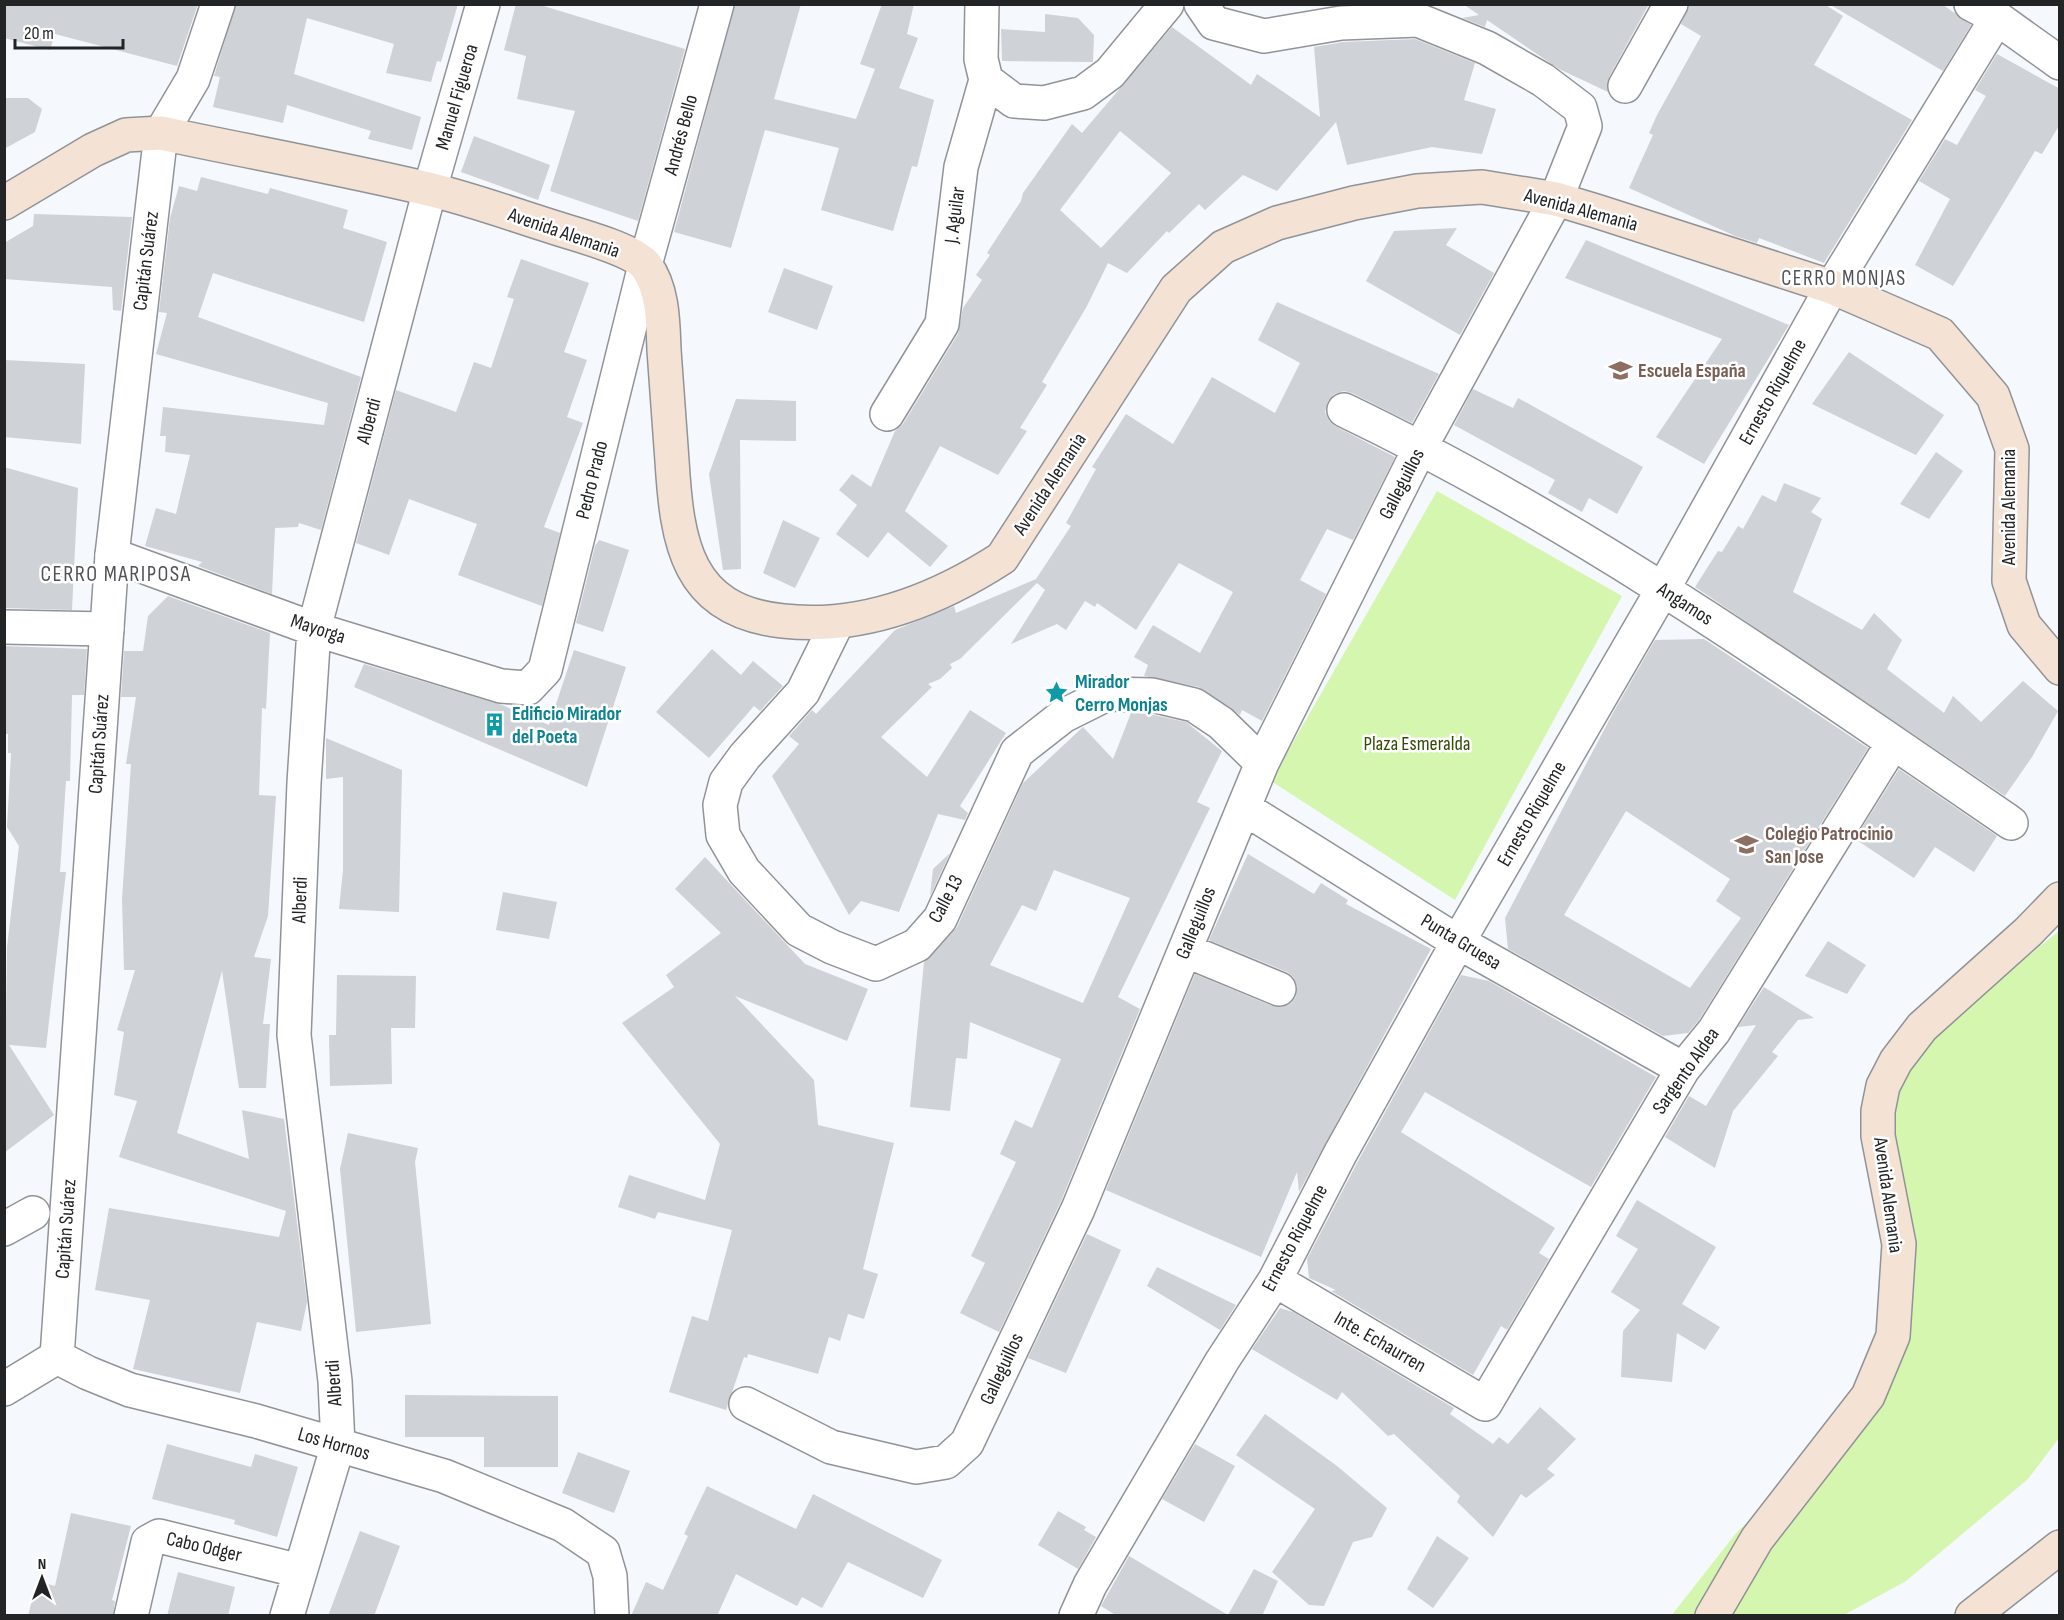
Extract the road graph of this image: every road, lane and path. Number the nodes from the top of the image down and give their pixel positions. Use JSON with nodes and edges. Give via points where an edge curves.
{"nodes":[{"id":1,"x":218,"y":4,"type":"edge"},
{"id":2,"x":483,"y":4,"type":"edge"},
{"id":3,"x":717,"y":4,"type":"edge"},
{"id":4,"x":982,"y":4,"type":"edge"},
{"id":5,"x":1167,"y":4,"type":"edge"},
{"id":6,"x":1201,"y":4,"type":"edge"},
{"id":7,"x":1671,"y":4,"type":"edge"},
{"id":8,"x":1984,"y":11,"type":"edge"},
{"id":9,"x":2060,"y":63,"type":"edge"},
{"id":10,"x":986,"y":80,"type":"junction"},
{"id":11,"x":1625,"y":86,"type":"dead end"},
{"id":12,"x":161,"y":133,"type":"junction"},
{"id":13,"x":430,"y":189,"type":"junction"},
{"id":14,"x":1556,"y":199,"type":"junction"},
{"id":15,"x":4,"y":203,"type":"edge"},
{"id":16,"x":645,"y":265,"type":"junction"},
{"id":17,"x":1832,"y":288,"type":"junction"},
{"id":18,"x":1344,"y":410,"type":"dead end"},
{"id":19,"x":887,"y":414,"type":"dead end"},
{"id":20,"x":1421,"y":446,"type":"junction"},
{"id":21,"x":112,"y":555,"type":"junction"},
{"id":22,"x":1663,"y":589,"type":"junction"},
{"id":23,"x":837,"y":623,"type":"junction"},
{"id":24,"x":4,"y":627,"type":"edge"},
{"id":25,"x":107,"y":629,"type":"junction"},
{"id":26,"x":314,"y":629,"type":"junction"},
{"id":27,"x":2060,"y":668,"type":"edge"},
{"id":28,"x":528,"y":688,"type":"joint"},
{"id":29,"x":1893,"y":743,"type":"junction"},
{"id":30,"x":1262,"y":763,"type":"junction"},
{"id":31,"x":1244,"y":808,"type":"junction"},
{"id":32,"x":2011,"y":823,"type":"dead end"},
{"id":33,"x":2060,"y":899,"type":"edge"},
{"id":34,"x":1458,"y":942,"type":"junction"},
{"id":35,"x":1185,"y":950,"type":"junction"},
{"id":36,"x":1280,"y":989,"type":"dead end"},
{"id":37,"x":1683,"y":1069,"type":"junction"},
{"id":38,"x":33,"y":1213,"type":"dead end"},
{"id":39,"x":4,"y":1229,"type":"edge"},
{"id":40,"x":1275,"y":1280,"type":"junction"},
{"id":41,"x":57,"y":1357,"type":"junction"},
{"id":42,"x":4,"y":1389,"type":"edge"},
{"id":43,"x":746,"y":1404,"type":"dead end"},
{"id":44,"x":1485,"y":1404,"type":"joint"},
{"id":45,"x":338,"y":1444,"type":"junction"},
{"id":46,"x":2060,"y":1547,"type":"edge"},
{"id":47,"x":300,"y":1571,"type":"junction"},
{"id":48,"x":130,"y":1616,"type":"edge"},
{"id":49,"x":287,"y":1616,"type":"edge"},
{"id":50,"x":612,"y":1616,"type":"edge"},
{"id":51,"x":1076,"y":1616,"type":"edge"},
{"id":52,"x":1712,"y":1616,"type":"edge"},
{"id":53,"x":1972,"y":1616,"type":"edge"}],
"edges":[{"from":1,"to":12,"type":"street","via":[[193,79]]},
{"from":2,"to":13,"type":"street","name":"Manuel Figueroa"},
{"from":3,"to":16,"type":"street","name":"Andrés Bello"},
{"from":4,"to":10,"type":"street","name":"J. Aguilar","via":[[981,59]]},
{"from":5,"to":10,"type":"street","via":[[1110,73],[1083,93],[1044,103],[1014,101]]},
{"from":6,"to":14,"type":"street","name":"Galleguillos","via":[[1214,23],[1264,36],[1341,23],[1418,20],[1487,48],[1543,80],[1580,108],[1585,126]]},
{"from":7,"to":11,"type":"street"},
{"from":8,"to":9,"type":"street"},
{"from":8,"to":17,"type":"street","name":"Ernesto Riquelme"},
{"from":10,"to":19,"type":"street","name":"J. Aguilar","via":[[961,167],[942,324]]},
{"from":12,"to":13,"type":"main road","name":"Avenida Alemania"},
{"from":12,"to":15,"type":"main road","name":"Avenida Alemania","via":[[126,135]]},
{"from":12,"to":21,"type":"street","name":"Capitán Suárez"},
{"from":13,"to":16,"type":"main road","name":"Avenida Alemania","via":[[610,245]]},
{"from":13,"to":26,"type":"street","name":"Alberdi"},
{"from":14,"to":17,"type":"main road","name":"Avenida Alemania"},
{"from":14,"to":20,"type":"street","name":"Galleguillos"},
{"from":14,"to":23,"type":"main road","name":"Avenida Alemania","via":[[1482,187],[1417,191],[1277,223],[1223,247],[1176,289],[1002,558],[965,582],[927,599]]},
{"from":16,"to":23,"type":"main road","name":"Avenida Alemania","via":[[662,306],[675,517],[685,554],[704,585],[729,607],[757,619]]},
{"from":16,"to":28,"type":"street","name":"Pedro Prado","via":[[545,670]]},
{"from":17,"to":22,"type":"street","name":"Ernesto Riquelme"},
{"from":17,"to":27,"type":"main road","name":"Avenida Alemania","via":[[1940,334],[1993,396],[2012,449],[2008,581],[2024,625]]},
{"from":18,"to":20,"type":"street","name":"Angamos"},
{"from":20,"to":22,"type":"street","name":"Angamos"},
{"from":20,"to":30,"type":"street","name":"Galleguillos"},
{"from":21,"to":25,"type":"street","name":"Capitán Suárez"},
{"from":21,"to":26,"type":"street","name":"Mayorga"},
{"from":22,"to":29,"type":"street","name":"Angamos"},
{"from":22,"to":34,"type":"street","name":"Ernesto Riquelme"},
{"from":23,"to":30,"type":"street","name":"Calle 13","via":[[803,692],[726,782],[720,805],[723,835],[744,871],[799,930],[876,964],[916,945],[940,919],[1017,752],[1062,716],[1107,694],[1152,695],[1194,705],[1221,723]]},
{"from":24,"to":25,"type":"street"},
{"from":25,"to":41,"type":"street","name":"Capitán Suárez"},
{"from":26,"to":28,"type":"street","name":"Mayorga","via":[[501,686]]},
{"from":26,"to":45,"type":"street","name":"Alberdi","via":[[294,1035],[335,1381]]},
{"from":29,"to":32,"type":"street","name":"Angamos"},
{"from":29,"to":37,"type":"street","name":"Sargento Aldea","via":[[1714,1031]]},
{"from":30,"to":31,"type":"street","name":"Galleguillos"},
{"from":31,"to":34,"type":"street","name":"Punta Gruesa"},
{"from":31,"to":35,"type":"street","name":"Galleguillos"},
{"from":33,"to":52,"type":"main road","name":"Avenida Alemania","via":[[1922,1027],[1883,1086],[1878,1136],[1899,1244],[1893,1336],[1868,1396],[1757,1539]]},
{"from":34,"to":37,"type":"street","name":"Punta Gruesa"},
{"from":34,"to":40,"type":"street","name":"Ernesto Riquelme"},
{"from":35,"to":36,"type":"street"},
{"from":35,"to":43,"type":"street","name":"Galleguillos","via":[[1078,1209],[967,1443],[946,1462],[916,1467],[831,1447]]},
{"from":37,"to":44,"type":"street","name":"Sargento Aldea"},
{"from":38,"to":39,"type":"street"},
{"from":40,"to":44,"type":"street","name":"Inte. Echaurren"},
{"from":40,"to":51,"type":"street","name":"Ernesto Riquelme","via":[[1222,1361],[1090,1585]]},
{"from":41,"to":42,"type":"street"},
{"from":41,"to":45,"type":"street","name":"Los Hornos","via":[[130,1390]]},
{"from":45,"to":47,"type":"street","name":"Alberdi"},
{"from":45,"to":50,"type":"street","name":"Los Hornos","via":[[444,1476],[563,1525],[603,1552],[610,1576]]},
{"from":46,"to":53,"type":"main road"},
{"from":47,"to":48,"type":"street","name":"Cabo Odger","via":[[159,1536],[148,1542]]},
{"from":47,"to":49,"type":"street","name":"Alberdi"}]}
